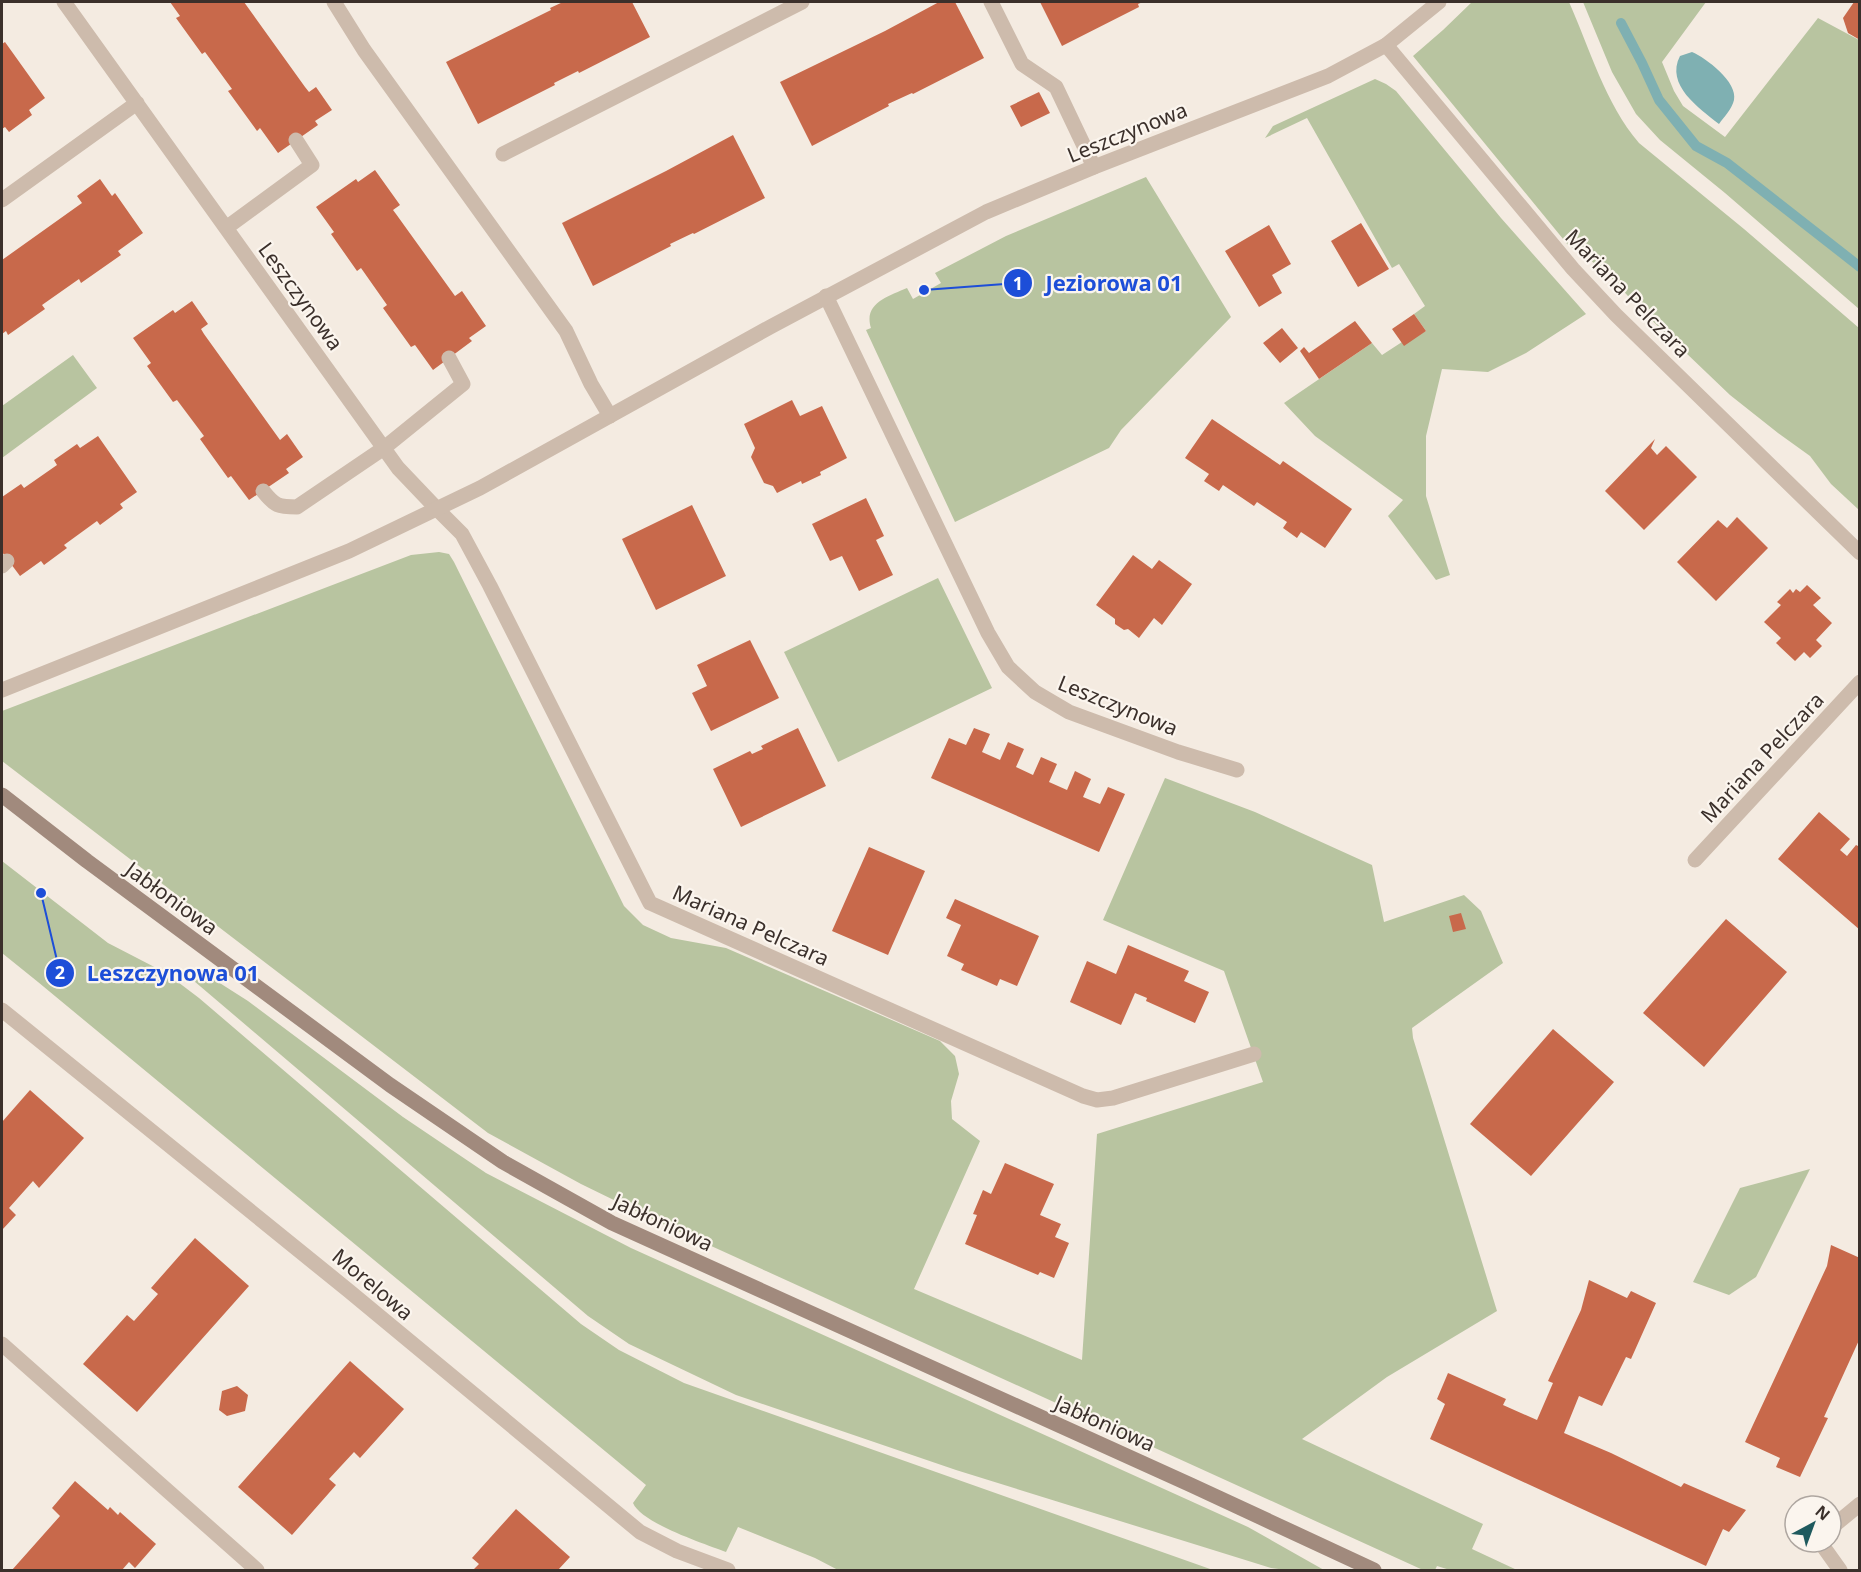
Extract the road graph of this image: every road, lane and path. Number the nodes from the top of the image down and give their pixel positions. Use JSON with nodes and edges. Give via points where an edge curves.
{"nodes":[{"id":1,"x":64,"y":2,"type":"edge"},
{"id":2,"x":334,"y":2,"type":"edge"},
{"id":3,"x":802,"y":2,"type":"edge"},
{"id":4,"x":991,"y":2,"type":"edge"},
{"id":5,"x":1439,"y":2,"type":"edge"},
{"id":6,"x":1386,"y":45,"type":"junction"},
{"id":7,"x":136,"y":103,"type":"junction"},
{"id":8,"x":296,"y":140,"type":"dead end"},
{"id":9,"x":503,"y":154,"type":"dead end"},
{"id":10,"x":1094,"y":167,"type":"junction"},
{"id":11,"x":2,"y":200,"type":"edge"},
{"id":12,"x":226,"y":228,"type":"junction"},
{"id":13,"x":826,"y":296,"type":"junction"},
{"id":14,"x":449,"y":358,"type":"dead end"},
{"id":15,"x":610,"y":416,"type":"junction"},
{"id":16,"x":384,"y":448,"type":"junction"},
{"id":17,"x":262,"y":491,"type":"dead end"},
{"id":18,"x":437,"y":509,"type":"junction"},
{"id":19,"x":1860,"y":553,"type":"edge"},
{"id":20,"x":1860,"y":682,"type":"edge"},
{"id":21,"x":2,"y":690,"type":"edge"},
{"id":22,"x":1238,"y":770,"type":"dead end"},
{"id":23,"x":2,"y":795,"type":"edge"},
{"id":24,"x":1695,"y":860,"type":"dead end"},
{"id":25,"x":2,"y":1010,"type":"edge"},
{"id":26,"x":1254,"y":1054,"type":"dead end"},
{"id":27,"x":2,"y":1344,"type":"edge"},
{"id":28,"x":1860,"y":1504,"type":"edge"},
{"id":29,"x":1843,"y":1518,"type":"edge"},
{"id":30,"x":1829,"y":1554,"type":"edge"},
{"id":31,"x":256,"y":1570,"type":"edge"},
{"id":32,"x":728,"y":1570,"type":"edge"},
{"id":33,"x":1374,"y":1570,"type":"edge"},
{"id":34,"x":1840,"y":1570,"type":"edge"}],
"edges":[{"from":1,"to":7,"type":"street","name":"Leszczynowa"},
{"from":2,"to":15,"type":"street","via":[[364,50],[566,331]]},
{"from":3,"to":9,"type":"street"},
{"from":4,"to":10,"type":"street","via":[[1022,64],[1056,87]]},
{"from":5,"to":6,"type":"street","name":"Leszczynowa"},
{"from":6,"to":10,"type":"street","name":"Leszczynowa","via":[[1329,76]]},
{"from":6,"to":19,"type":"street","name":"Mariana Pelczara","via":[[1572,269]]},
{"from":7,"to":11,"type":"street"},
{"from":7,"to":12,"type":"street","name":"Leszczynowa"},
{"from":8,"to":12,"type":"street","via":[[312,165]]},
{"from":10,"to":13,"type":"street","name":"Leszczynowa","via":[[986,212]]},
{"from":12,"to":16,"type":"street","name":"Leszczynowa"},
{"from":13,"to":15,"type":"street","name":"Leszczynowa"},
{"from":13,"to":22,"type":"street","name":"Leszczynowa","via":[[1008,667],[1035,692],[1069,711]]},
{"from":14,"to":16,"type":"street","via":[[463,384]]},
{"from":15,"to":18,"type":"street","name":"Leszczynowa"},
{"from":16,"to":17,"type":"street","via":[[297,507],[281,507]]},
{"from":16,"to":18,"type":"street","name":"Leszczynowa"},
{"from":18,"to":21,"type":"street","name":"Leszczynowa","via":[[349,551]]},
{"from":18,"to":26,"type":"street","name":"Mariana Pelczara","via":[[462,534],[650,903],[1097,1100]]},
{"from":20,"to":24,"type":"street","name":"Mariana Pelczara"},
{"from":23,"to":33,"type":"main road","name":"Jabłoniowa","via":[[390,1085],[503,1162],[612,1223]]},
{"from":25,"to":32,"type":"street","name":"Morelowa","via":[[640,1532]]},
{"from":27,"to":31,"type":"street"},
{"from":28,"to":29,"type":"street"},
{"from":30,"to":34,"type":"street"}]}
